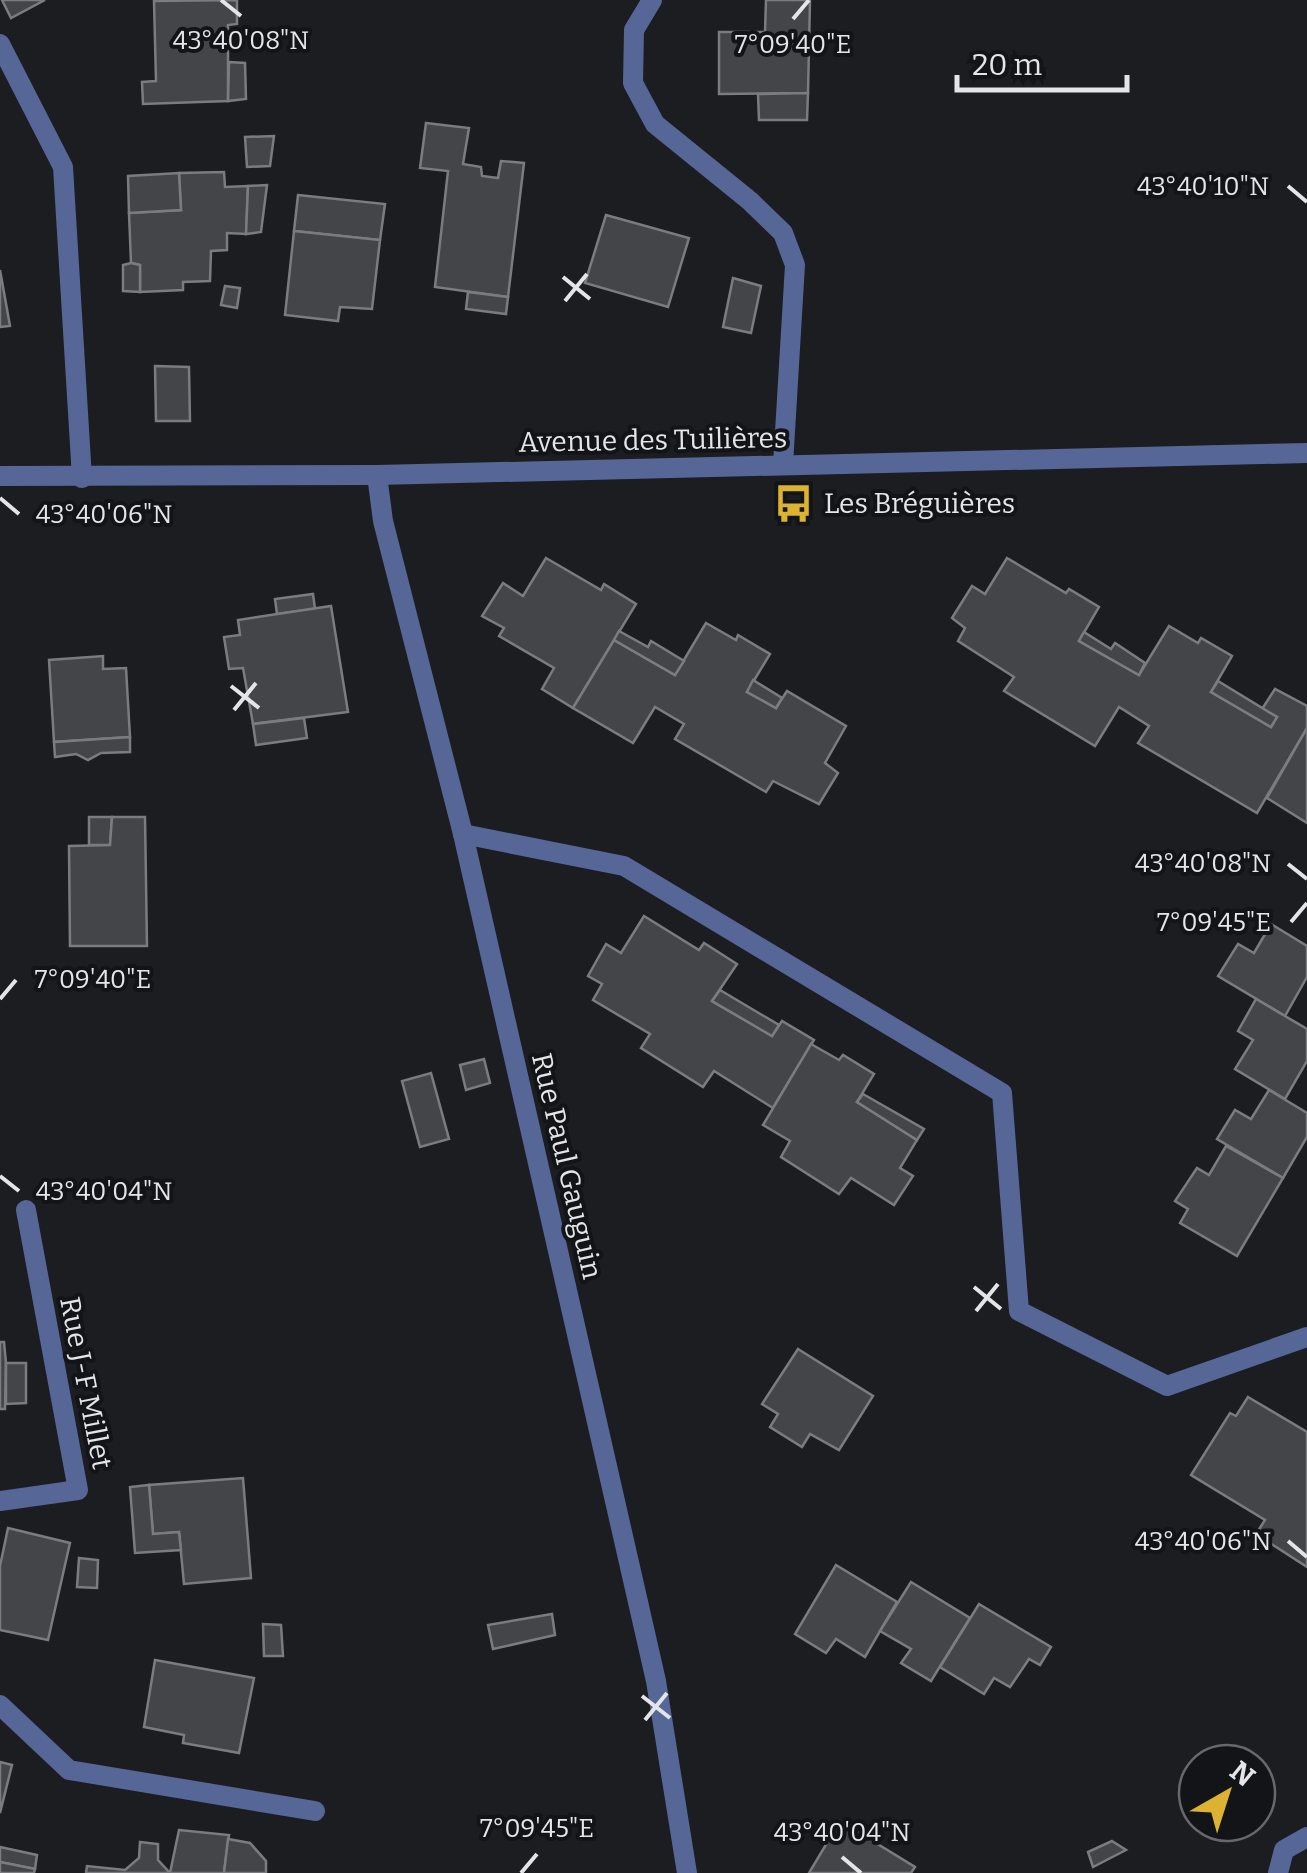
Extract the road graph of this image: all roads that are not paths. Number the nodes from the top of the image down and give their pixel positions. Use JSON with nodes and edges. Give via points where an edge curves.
{"nodes":[{"id":1,"x":652,"y":0,"type":"edge"},
{"id":2,"x":0,"y":44,"type":"edge"},
{"id":3,"x":1307,"y":453,"type":"edge"},
{"id":4,"x":783,"y":465,"type":"junction"},
{"id":5,"x":377,"y":475,"type":"junction"},
{"id":6,"x":0,"y":476,"type":"edge"},
{"id":7,"x":82,"y":478,"type":"junction"},
{"id":8,"x":463,"y":834,"type":"junction"},
{"id":9,"x":26,"y":1210,"type":"dead end"},
{"id":10,"x":1307,"y":1337,"type":"edge"},
{"id":11,"x":0,"y":1500,"type":"edge"},
{"id":12,"x":0,"y":1705,"type":"edge"},
{"id":13,"x":315,"y":1811,"type":"dead end"},
{"id":14,"x":1307,"y":1837,"type":"edge"},
{"id":15,"x":687,"y":1873,"type":"edge"},
{"id":16,"x":1278,"y":1873,"type":"edge"}],
"edges":[{"from":1,"to":4,"type":"street","via":[[634,30],[633,83],[654,124],[783,233],[795,265]]},
{"from":2,"to":7,"type":"street","via":[[62,166]]},
{"from":3,"to":4,"type":"street","name":"Avenue des Tuilières"},
{"from":4,"to":5,"type":"street","name":"Avenue des Tuilières"},
{"from":5,"to":7,"type":"street","name":"Avenue des Tuilières"},
{"from":5,"to":8,"type":"street","name":"Rue Paul Gauguin"},
{"from":6,"to":7,"type":"street","name":"Avenue des Tuilières"},
{"from":8,"to":10,"type":"street","via":[[624,866],[1002,1093],[1019,1312],[1168,1386]]},
{"from":8,"to":15,"type":"street","name":"Rue Paul Gauguin","via":[[656,1681]]},
{"from":9,"to":11,"type":"street","name":"Rue J-F Millet","via":[[78,1490]]},
{"from":12,"to":13,"type":"street","via":[[69,1770]]},
{"from":14,"to":16,"type":"street","via":[[1284,1850]]}]}
